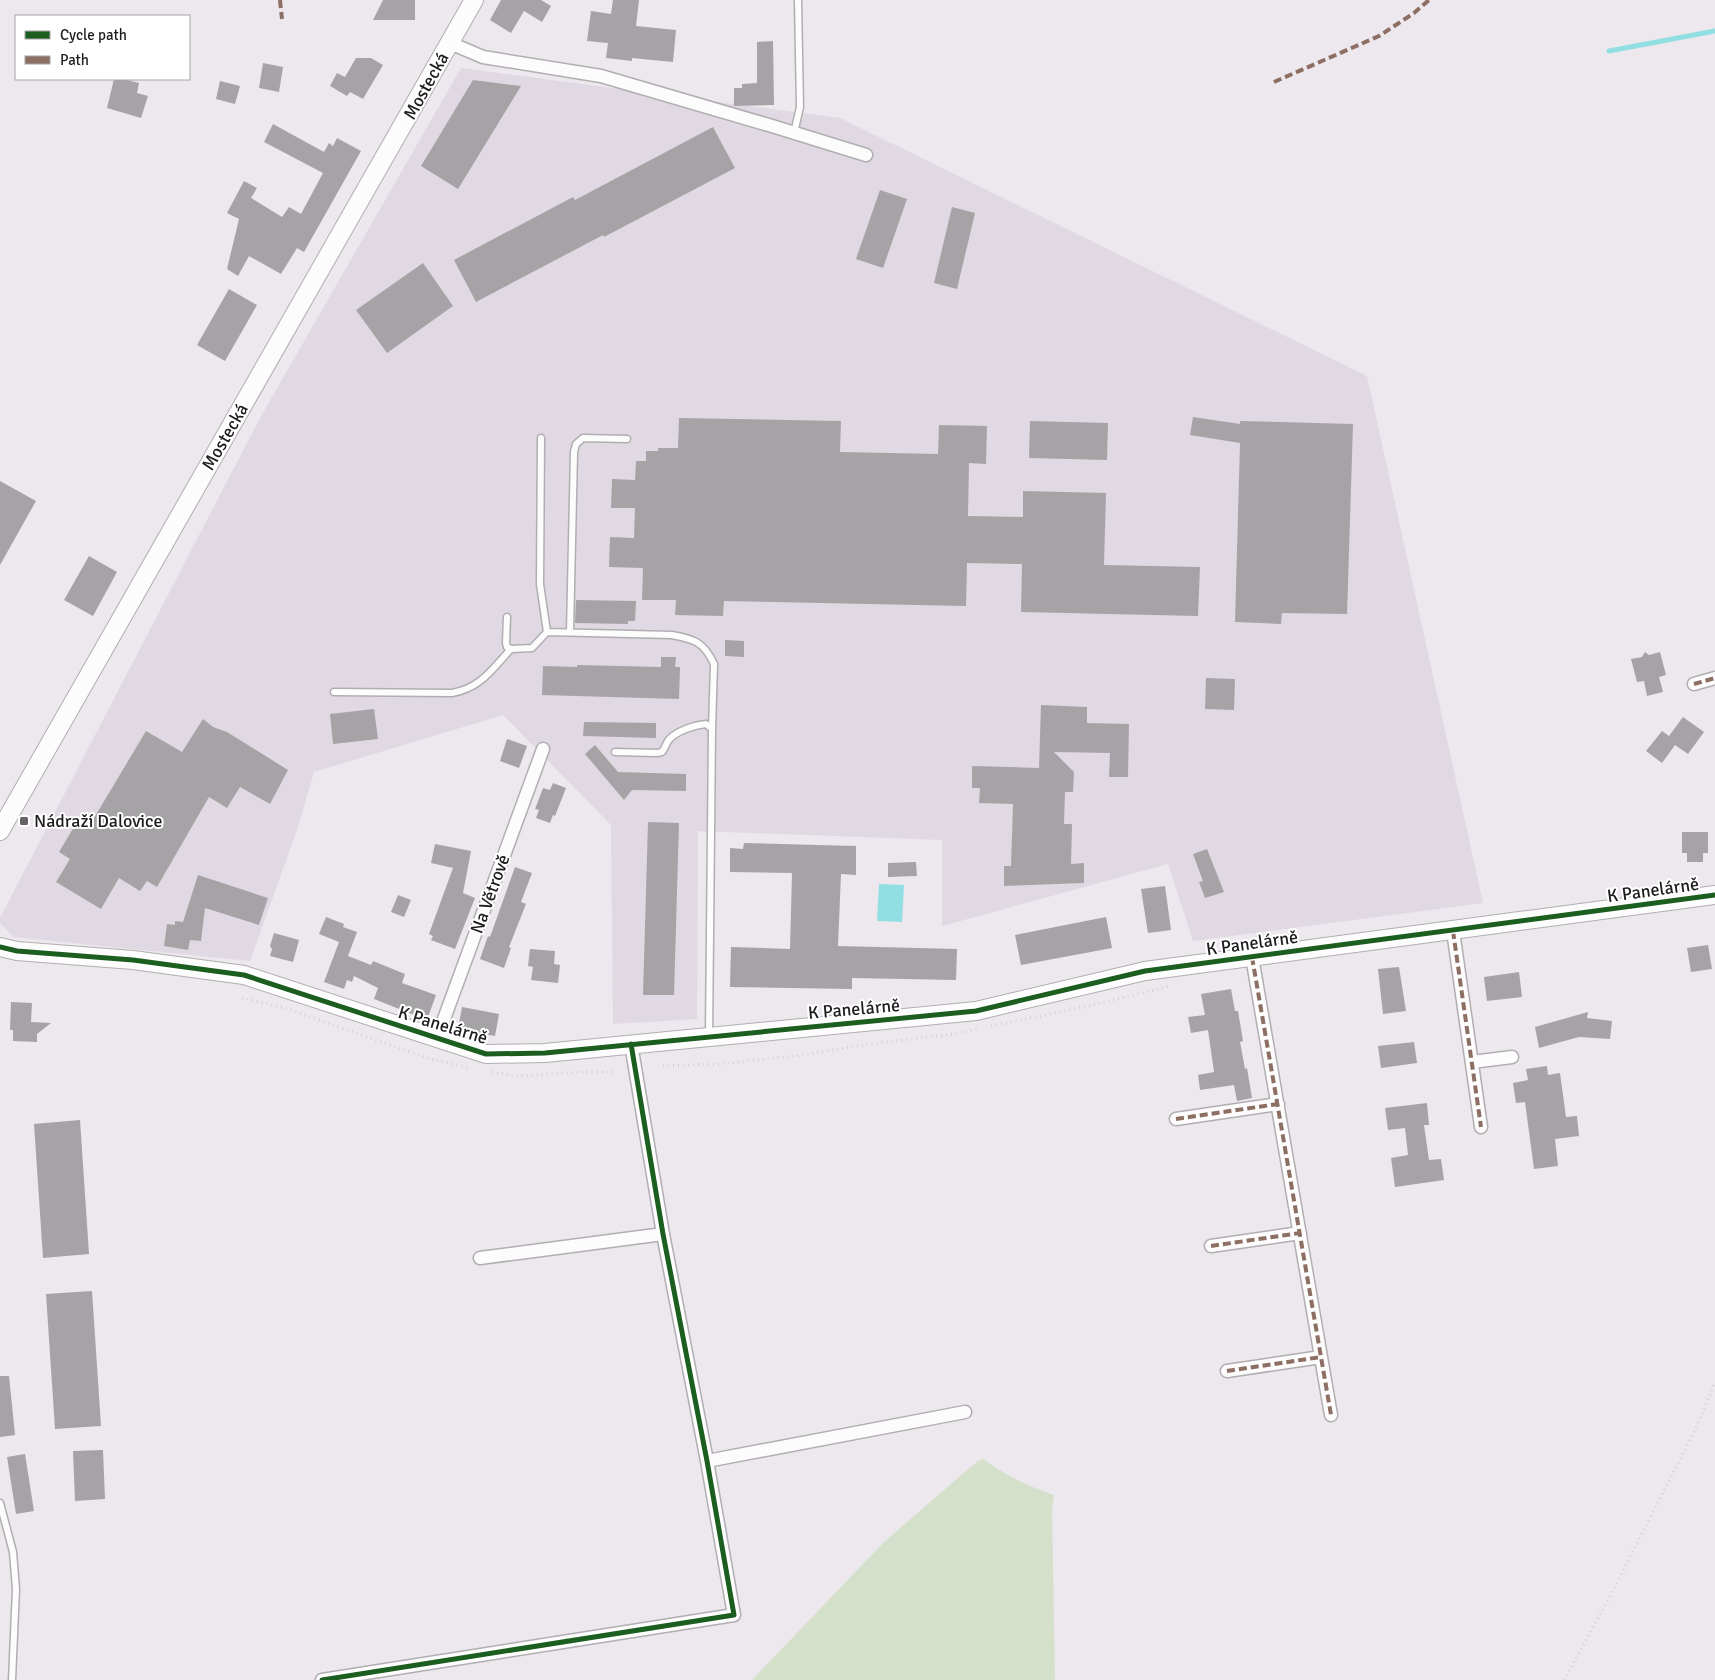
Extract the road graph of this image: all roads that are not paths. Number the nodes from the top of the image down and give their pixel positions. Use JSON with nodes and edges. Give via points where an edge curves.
{"nodes":[{"id":1,"x":474,"y":0,"type":"edge"},
{"id":2,"x":798,"y":0,"type":"edge"},
{"id":3,"x":450,"y":43,"type":"junction"},
{"id":4,"x":794,"y":133,"type":"junction"},
{"id":5,"x":866,"y":155,"type":"dead end"},
{"id":6,"x":541,"y":438,"type":"dead end"},
{"id":7,"x":627,"y":439,"type":"dead end"},
{"id":8,"x":507,"y":617,"type":"dead end"},
{"id":9,"x":547,"y":632,"type":"junction"},
{"id":10,"x":570,"y":632,"type":"junction"},
{"id":11,"x":511,"y":649,"type":"junction"},
{"id":12,"x":1715,"y":678,"type":"edge"},
{"id":13,"x":1694,"y":684,"type":"dead end"},
{"id":14,"x":334,"y":692,"type":"dead end"},
{"id":15,"x":712,"y":729,"type":"junction"},
{"id":16,"x":543,"y":749,"type":"dead end"},
{"id":17,"x":615,"y":752,"type":"dead end"},
{"id":18,"x":0,"y":831,"type":"edge"},
{"id":19,"x":1715,"y":895,"type":"edge"},
{"id":20,"x":1453,"y":931,"type":"junction"},
{"id":21,"x":0,"y":948,"type":"edge"},
{"id":22,"x":1252,"y":957,"type":"junction"},
{"id":23,"x":709,"y":1037,"type":"junction"},
{"id":24,"x":437,"y":1038,"type":"junction"},
{"id":25,"x":632,"y":1044,"type":"junction"},
{"id":26,"x":1512,"y":1057,"type":"dead end"},
{"id":27,"x":1472,"y":1062,"type":"junction"},
{"id":28,"x":1278,"y":1104,"type":"junction"},
{"id":29,"x":1176,"y":1119,"type":"dead end"},
{"id":30,"x":1481,"y":1127,"type":"dead end"},
{"id":31,"x":1300,"y":1233,"type":"junction"},
{"id":32,"x":663,"y":1234,"type":"junction"},
{"id":33,"x":1211,"y":1246,"type":"dead end"},
{"id":34,"x":480,"y":1258,"type":"dead end"},
{"id":35,"x":1321,"y":1357,"type":"junction"},
{"id":36,"x":1227,"y":1371,"type":"dead end"},
{"id":37,"x":965,"y":1412,"type":"dead end"},
{"id":38,"x":1331,"y":1415,"type":"dead end"},
{"id":39,"x":707,"y":1462,"type":"junction"},
{"id":40,"x":0,"y":1503,"type":"edge"},
{"id":41,"x":12,"y":1680,"type":"edge"},
{"id":42,"x":322,"y":1680,"type":"edge"}],
"edges":[{"from":1,"to":3,"type":"street","name":"Mostecká"},
{"from":2,"to":4,"type":"lane","via":[[800,107]]},
{"from":3,"to":4,"type":"street","name":"Mostecká","via":[[483,57],[601,76]]},
{"from":3,"to":18,"type":"street","name":"Mostecká"},
{"from":4,"to":5,"type":"street","name":"Mostecká"},
{"from":6,"to":9,"type":"lane","via":[[540,584]]},
{"from":7,"to":10,"type":"lane","via":[[583,438],[576,444]]},
{"from":8,"to":11,"type":"lane","via":[[506,643]]},
{"from":9,"to":10,"type":"lane"},
{"from":9,"to":11,"type":"lane","via":[[532,648]]},
{"from":10,"to":15,"type":"lane","via":[[672,635],[701,644],[714,664]]},
{"from":11,"to":14,"type":"lane","via":[[480,682],[463,691]]},
{"from":12,"to":13,"type":"street"},
{"from":15,"to":17,"type":"lane","via":[[706,724],[687,728],[668,740],[662,752]]},
{"from":15,"to":23,"type":"lane"},
{"from":16,"to":24,"type":"street","name":"Na Větrově"},
{"from":19,"to":20,"type":"street","name":"K Panelárně"},
{"from":20,"to":22,"type":"street","name":"K Panelárně"},
{"from":20,"to":27,"type":"street"},
{"from":21,"to":24,"type":"street","name":"K Panelárně","via":[[133,960],[244,975]]},
{"from":22,"to":23,"type":"street","name":"K Panelárně","via":[[1146,971],[976,1011]]},
{"from":22,"to":28,"type":"street"},
{"from":23,"to":25,"type":"street","name":"K Panelárně"},
{"from":24,"to":25,"type":"street","name":"K Panelárně","via":[[486,1054],[545,1053]]},
{"from":25,"to":32,"type":"street"},
{"from":26,"to":27,"type":"street"},
{"from":27,"to":30,"type":"street"},
{"from":28,"to":29,"type":"street"},
{"from":28,"to":31,"type":"street"},
{"from":31,"to":33,"type":"street"},
{"from":31,"to":35,"type":"street"},
{"from":32,"to":34,"type":"street"},
{"from":32,"to":39,"type":"street"},
{"from":35,"to":36,"type":"street"},
{"from":35,"to":38,"type":"street"},
{"from":37,"to":39,"type":"street"},
{"from":39,"to":42,"type":"street","via":[[734,1615]]},
{"from":40,"to":41,"type":"lane","via":[[13,1552],[16,1589]]}]}
